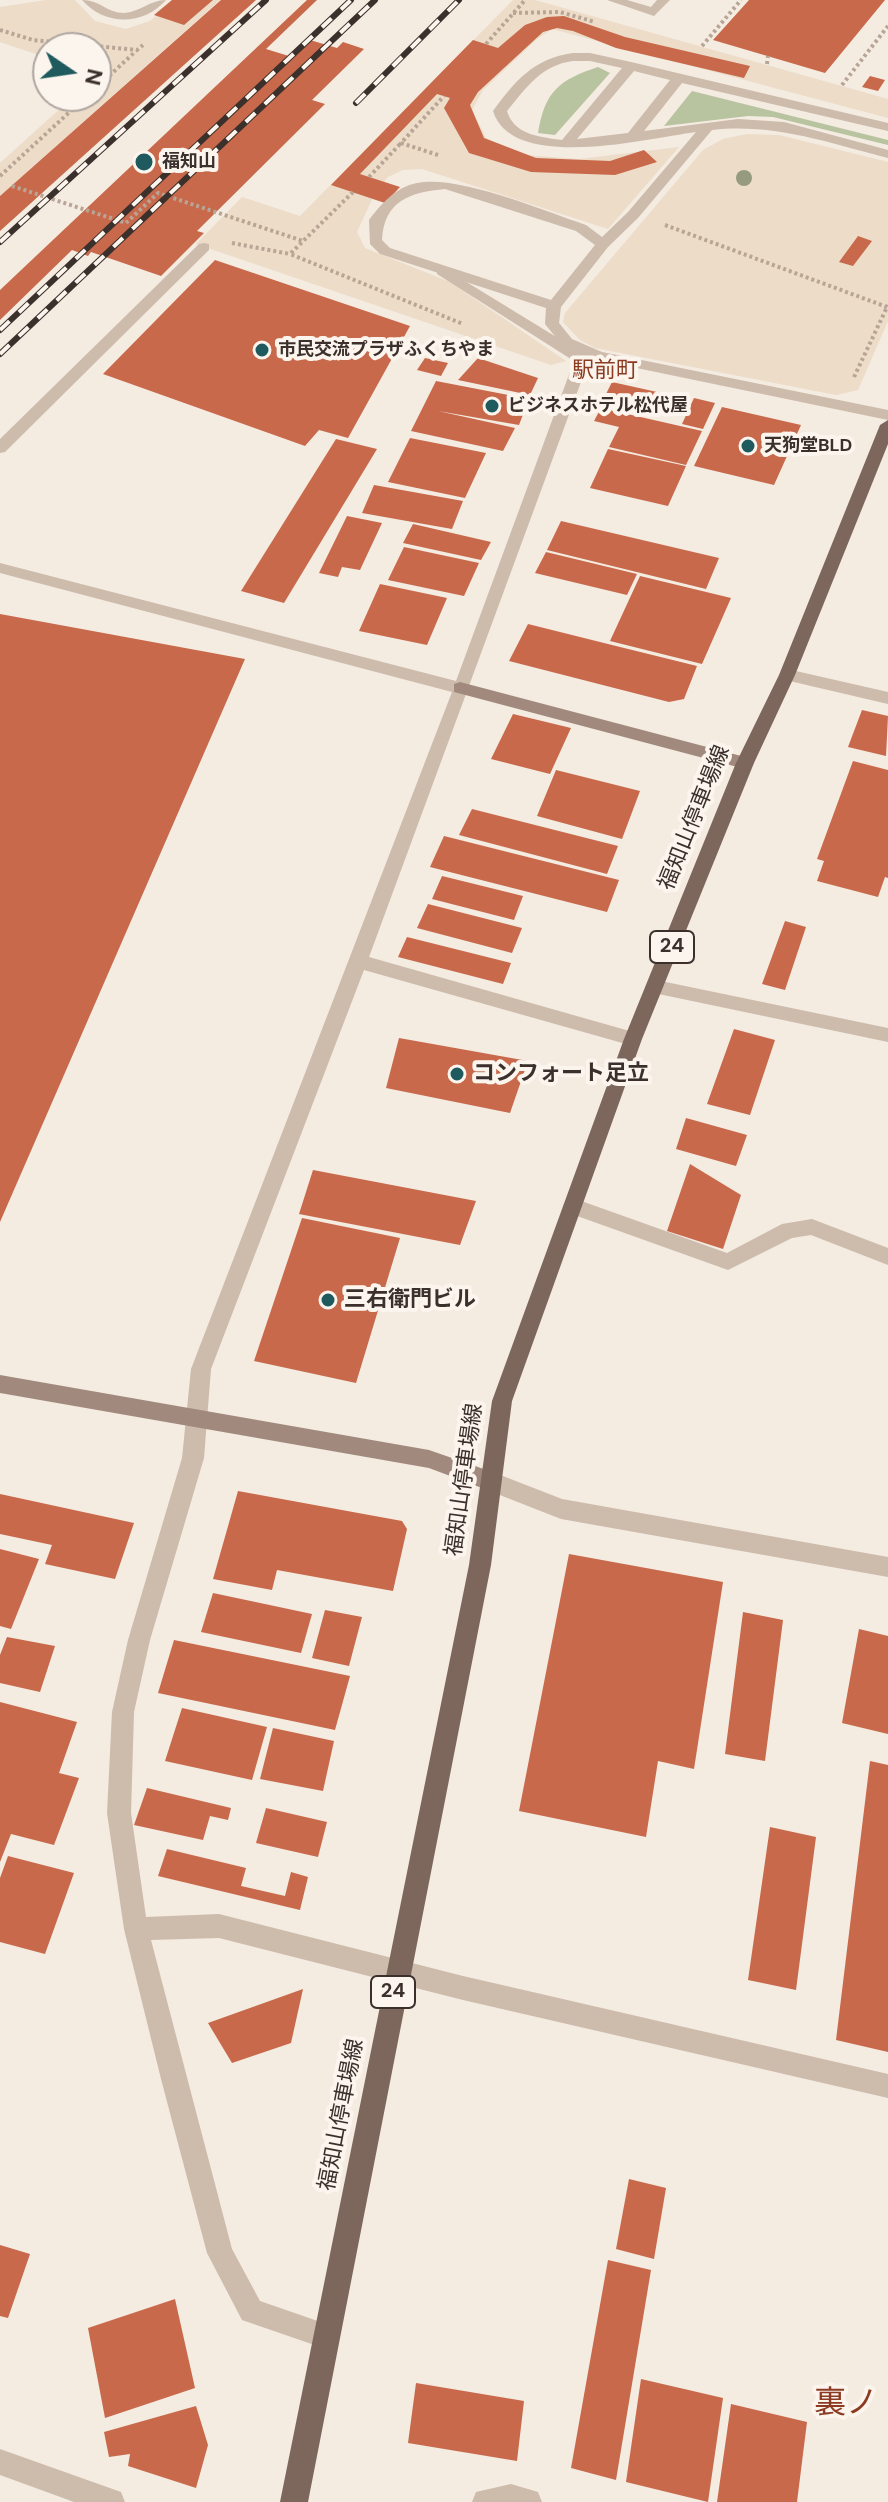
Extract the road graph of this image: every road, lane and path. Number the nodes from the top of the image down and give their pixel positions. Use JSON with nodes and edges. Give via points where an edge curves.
{"nodes":[{"id":1,"x":88,"y":0,"type":"edge"},
{"id":2,"x":160,"y":0,"type":"edge"},
{"id":3,"x":525,"y":0,"type":"edge"},
{"id":4,"x":613,"y":0,"type":"edge"},
{"id":5,"x":664,"y":0,"type":"edge"},
{"id":6,"x":741,"y":0,"type":"edge"},
{"id":7,"x":888,"y":26,"type":"edge"},
{"id":8,"x":486,"y":44,"type":"dead end"},
{"id":9,"x":702,"y":46,"type":"dead end"},
{"id":10,"x":137,"y":50,"type":"dead end"},
{"id":11,"x":768,"y":56,"type":"dead end"},
{"id":12,"x":767,"y":64,"type":"dead end"},
{"id":13,"x":631,"y":66,"type":"junction"},
{"id":14,"x":112,"y":73,"type":"edge"},
{"id":15,"x":679,"y":78,"type":"junction"},
{"id":16,"x":842,"y":86,"type":"dead end"},
{"id":17,"x":70,"y":112,"type":"edge"},
{"id":18,"x":888,"y":127,"type":"edge"},
{"id":19,"x":707,"y":128,"type":"junction"},
{"id":20,"x":631,"y":138,"type":"junction"},
{"id":21,"x":401,"y":143,"type":"dead end"},
{"id":22,"x":565,"y":145,"type":"junction"},
{"id":23,"x":888,"y":154,"type":"edge"},
{"id":24,"x":0,"y":176,"type":"edge"},
{"id":25,"x":369,"y":177,"type":"dead end"},
{"id":26,"x":12,"y":186,"type":"dead end"},
{"id":27,"x":657,"y":222,"type":"dead end"},
{"id":28,"x":303,"y":241,"type":"dead end"},
{"id":29,"x":603,"y":244,"type":"junction"},
{"id":30,"x":204,"y":247,"type":"joint"},
{"id":31,"x":290,"y":254,"type":"dead end"},
{"id":32,"x":442,"y":271,"type":"junction"},
{"id":33,"x":554,"y":306,"type":"junction"},
{"id":34,"x":888,"y":306,"type":"edge"},
{"id":35,"x":590,"y":358,"type":"junction"},
{"id":36,"x":851,"y":383,"type":"dead end"},
{"id":37,"x":888,"y":415,"type":"edge"},
{"id":38,"x":888,"y":425,"type":"edge"},
{"id":39,"x":0,"y":448,"type":"edge"},
{"id":40,"x":0,"y":568,"type":"edge"},
{"id":41,"x":787,"y":675,"type":"junction"},
{"id":42,"x":460,"y":688,"type":"junction"},
{"id":43,"x":888,"y":698,"type":"edge"},
{"id":44,"x":745,"y":763,"type":"junction"},
{"id":45,"x":359,"y":961,"type":"junction"},
{"id":46,"x":656,"y":987,"type":"junction"},
{"id":47,"x":888,"y":1035,"type":"edge"},
{"id":48,"x":633,"y":1039,"type":"junction"},
{"id":49,"x":573,"y":1206,"type":"junction"},
{"id":50,"x":888,"y":1257,"type":"edge"},
{"id":51,"x":0,"y":1384,"type":"edge"},
{"id":52,"x":194,"y":1419,"type":"junction"},
{"id":53,"x":490,"y":1481,"type":"junction"},
{"id":54,"x":888,"y":1567,"type":"edge"},
{"id":55,"x":136,"y":1929,"type":"junction"},
{"id":56,"x":397,"y":1971,"type":"junction"},
{"id":57,"x":888,"y":2086,"type":"edge"},
{"id":58,"x":326,"y":2336,"type":"junction"},
{"id":59,"x":0,"y":2462,"type":"edge"},
{"id":60,"x":111,"y":2502,"type":"edge"},
{"id":61,"x":294,"y":2502,"type":"edge"},
{"id":62,"x":486,"y":2502,"type":"edge"},
{"id":63,"x":528,"y":2502,"type":"edge"}],
"edges":[{"from":1,"to":2,"type":"street","via":[[103,13],[123,18],[139,15]]},
{"from":3,"to":8,"type":"path"},
{"from":4,"to":5,"type":"street","via":[[654,12]]},
{"from":6,"to":9,"type":"path"},
{"from":7,"to":16,"type":"path"},
{"from":10,"to":14,"type":"path"},
{"from":11,"to":12,"type":"path"},
{"from":13,"to":15,"type":"street"},
{"from":13,"to":22,"type":"street"},
{"from":13,"to":22,"type":"street","via":[[590,57],[554,58],[538,65],[500,111],[511,130]]},
{"from":15,"to":18,"type":"street"},
{"from":15,"to":20,"type":"street"},
{"from":17,"to":24,"type":"path"},
{"from":19,"to":20,"type":"street"},
{"from":19,"to":23,"type":"street","via":[[738,123],[784,126]]},
{"from":19,"to":29,"type":"street"},
{"from":20,"to":22,"type":"street"},
{"from":21,"to":25,"type":"path"},
{"from":26,"to":28,"type":"path","via":[[126,223],[158,193]]},
{"from":27,"to":34,"type":"path"},
{"from":29,"to":32,"type":"street","via":[[581,228],[446,185],[418,187],[396,197],[376,220],[375,241],[385,251]]},
{"from":29,"to":33,"type":"street"},
{"from":30,"to":31,"type":"path","via":[[222,241]]},
{"from":30,"to":39,"type":"street"},
{"from":32,"to":33,"type":"street"},
{"from":32,"to":35,"type":"street"},
{"from":33,"to":35,"type":"street","via":[[552,324]]},
{"from":34,"to":36,"type":"path"},
{"from":35,"to":37,"type":"street"},
{"from":35,"to":42,"type":"street"},
{"from":38,"to":41,"type":"main road","name":"福知山停車場線","number":"24"},
{"from":40,"to":42,"type":"street"},
{"from":41,"to":43,"type":"street"},
{"from":41,"to":44,"type":"main road","name":"福知山停車場線","number":"24"},
{"from":42,"to":44,"type":"street"},
{"from":42,"to":45,"type":"street"},
{"from":44,"to":46,"type":"main road","name":"福知山停車場線","number":"24"},
{"from":45,"to":48,"type":"street"},
{"from":45,"to":52,"type":"street","via":[[201,1369]]},
{"from":46,"to":47,"type":"street"},
{"from":46,"to":48,"type":"main road","name":"福知山停車場線","number":"24"},
{"from":48,"to":49,"type":"main road","name":"福知山停車場線","number":"24"},
{"from":49,"to":50,"type":"street","via":[[728,1262],[789,1230],[812,1227]]},
{"from":49,"to":53,"type":"main road","name":"福知山停車場線","number":"24","via":[[502,1401]]},
{"from":51,"to":52,"type":"street"},
{"from":52,"to":53,"type":"street","via":[[429,1459]]},
{"from":52,"to":55,"type":"street","via":[[188,1477],[123,1712],[119,1813]]},
{"from":53,"to":54,"type":"street","via":[[561,1509]]},
{"from":53,"to":56,"type":"main road","name":"福知山停車場線","number":"24","via":[[480,1565]]},
{"from":55,"to":56,"type":"street","via":[[219,1926]]},
{"from":55,"to":58,"type":"street","via":[[220,2253],[251,2311]]},
{"from":56,"to":57,"type":"street"},
{"from":56,"to":58,"type":"main road","name":"福知山停車場線","number":"24"},
{"from":58,"to":61,"type":"main road","name":"福知山停車場線","number":"24"},
{"from":59,"to":60,"type":"street"},
{"from":62,"to":63,"type":"street"}]}
